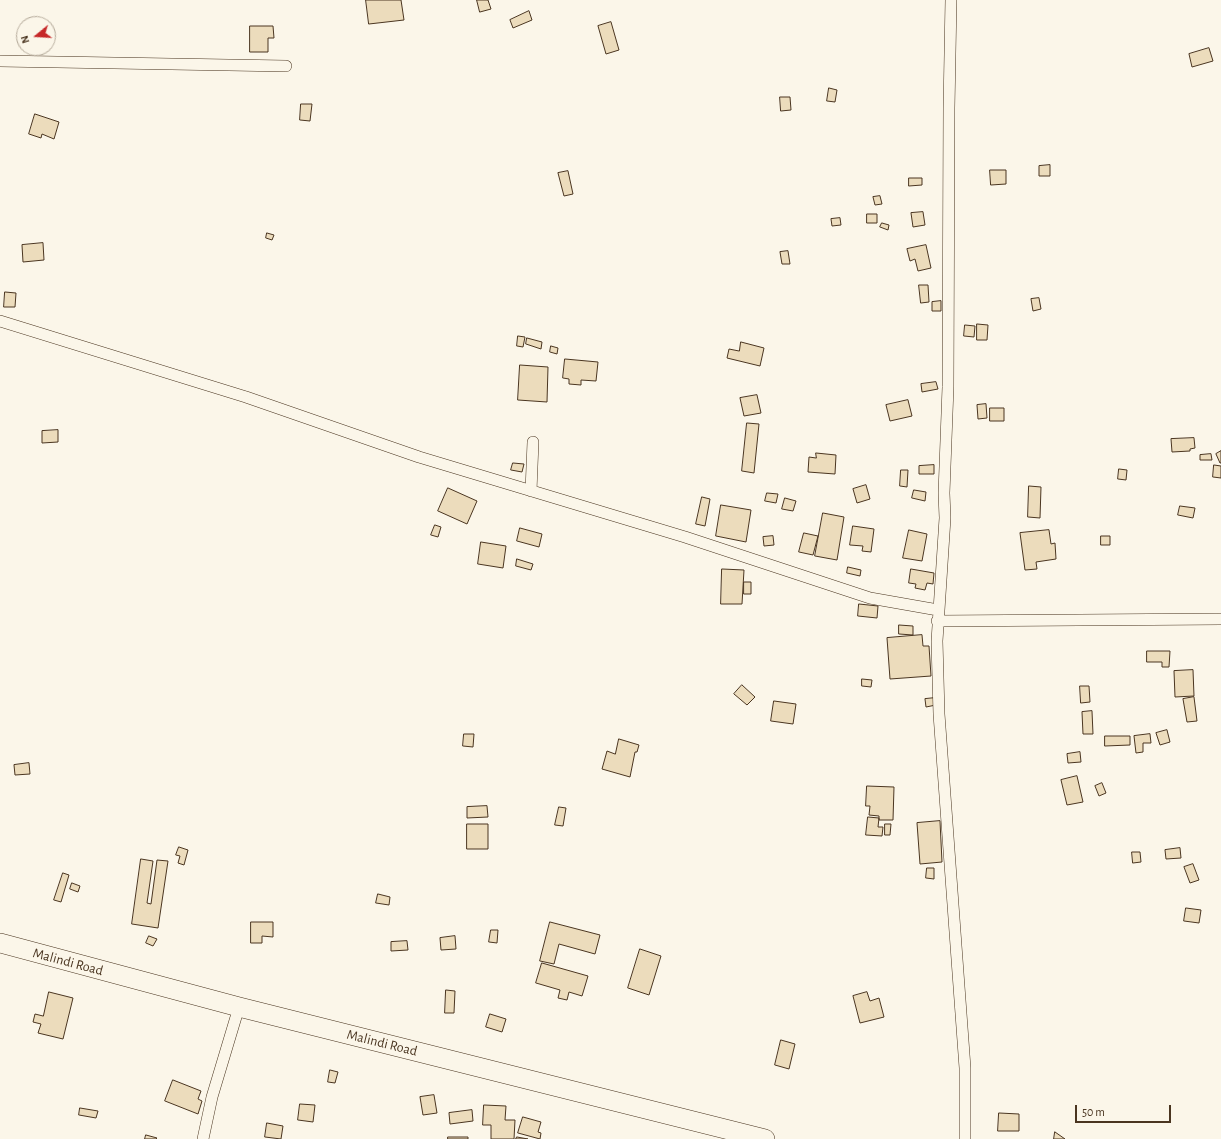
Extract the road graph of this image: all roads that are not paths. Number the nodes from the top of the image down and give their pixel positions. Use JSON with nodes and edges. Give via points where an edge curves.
{"nodes":[{"id":1,"x":951,"y":0,"type":"edge"},
{"id":2,"x":0,"y":61,"type":"edge"},
{"id":3,"x":286,"y":66,"type":"dead end"},
{"id":4,"x":0,"y":321,"type":"edge"},
{"id":5,"x":533,"y":442,"type":"dead end"},
{"id":6,"x":531,"y":491,"type":"junction"},
{"id":7,"x":938,"y":616,"type":"junction"},
{"id":8,"x":1221,"y":619,"type":"edge"},
{"id":9,"x":0,"y":943,"type":"edge"},
{"id":10,"x":239,"y":1007,"type":"junction"},
{"id":11,"x":203,"y":1139,"type":"edge"},
{"id":12,"x":765,"y":1139,"type":"edge"},
{"id":13,"x":965,"y":1139,"type":"edge"}],
"edges":[{"from":1,"to":7,"type":"street","via":[[948,387],[945,518]]},
{"from":2,"to":3,"type":"street"},
{"from":4,"to":6,"type":"street","via":[[246,397],[397,450]]},
{"from":5,"to":6,"type":"street"},
{"from":6,"to":7,"type":"street","via":[[685,536],[870,598]]},
{"from":7,"to":8,"type":"street"},
{"from":7,"to":13,"type":"street","via":[[939,714],[965,1068]]},
{"from":9,"to":10,"type":"highway","name":"Malindi Road"},
{"from":10,"to":11,"type":"street","via":[[212,1098]]},
{"from":10,"to":12,"type":"highway","name":"Malindi Road"}]}
